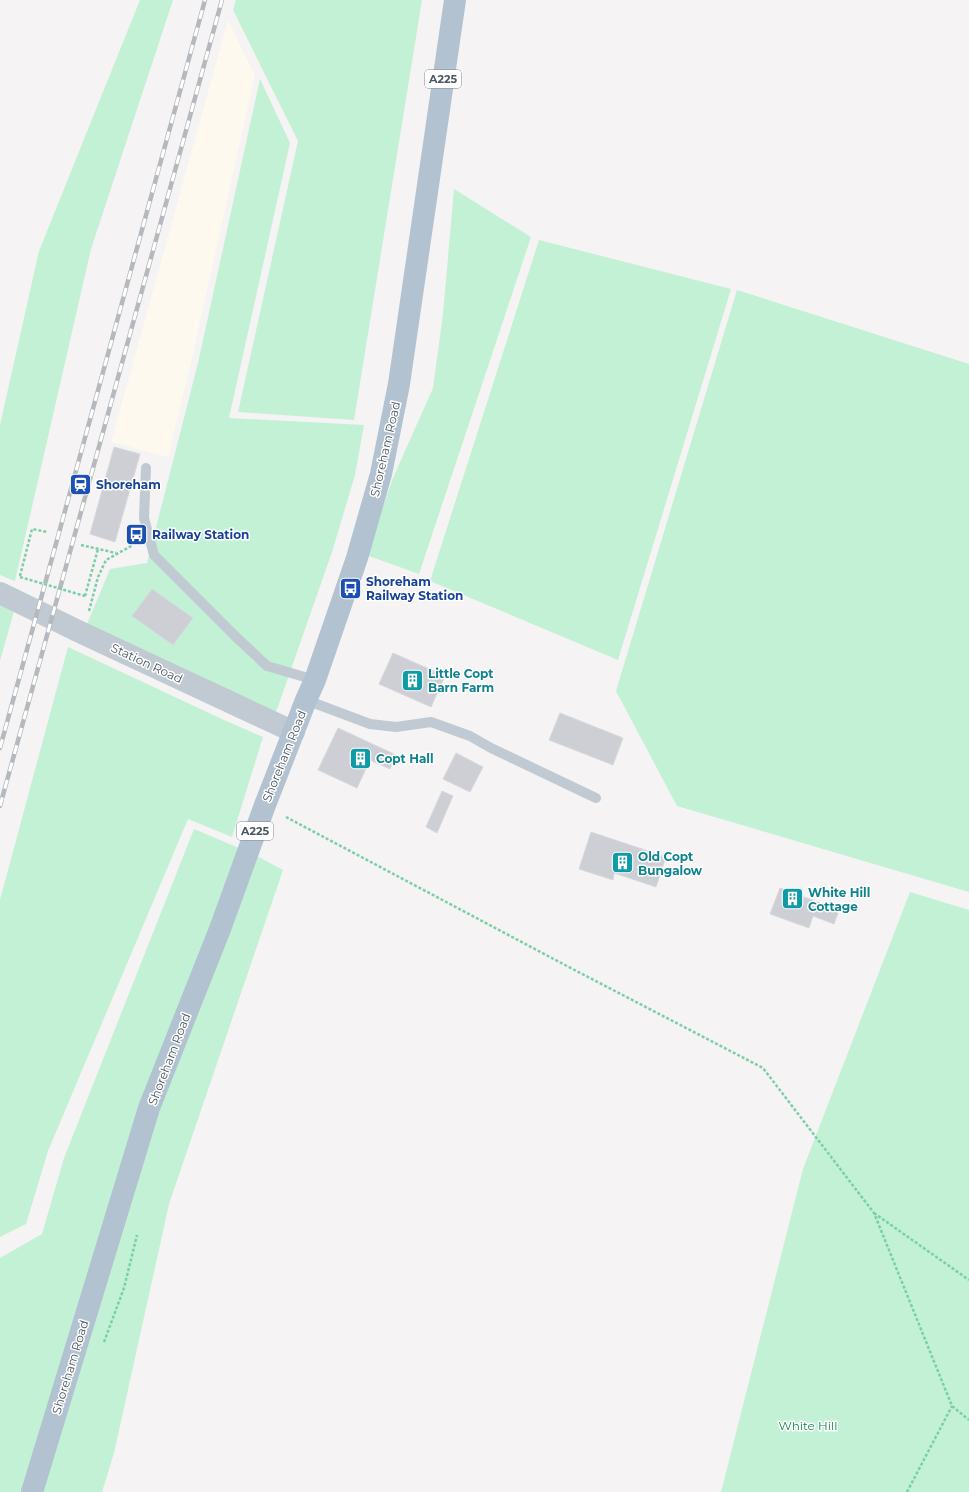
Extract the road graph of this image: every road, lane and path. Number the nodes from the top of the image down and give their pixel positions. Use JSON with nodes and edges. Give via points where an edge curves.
{"nodes":[{"id":1,"x":455,"y":0,"type":"edge"},
{"id":2,"x":146,"y":468,"type":"dead end"},
{"id":3,"x":47,"y":532,"type":"dead end"},
{"id":4,"x":149,"y":536,"type":"junction"},
{"id":5,"x":81,"y":545,"type":"dead end"},
{"id":6,"x":98,"y":551,"type":"junction"},
{"id":7,"x":116,"y":554,"type":"junction"},
{"id":8,"x":0,"y":593,"type":"edge"},
{"id":9,"x":88,"y":613,"type":"dead end"},
{"id":10,"x":315,"y":680,"type":"junction"},
{"id":11,"x":306,"y":700,"type":"junction"},
{"id":12,"x":294,"y":732,"type":"junction"},
{"id":13,"x":596,"y":798,"type":"dead end"},
{"id":14,"x":265,"y":805,"type":"junction"},
{"id":15,"x":874,"y":1213,"type":"junction"},
{"id":16,"x":137,"y":1234,"type":"dead end"},
{"id":17,"x":969,"y":1280,"type":"edge"},
{"id":18,"x":103,"y":1347,"type":"dead end"},
{"id":19,"x":952,"y":1406,"type":"junction"},
{"id":20,"x":969,"y":1420,"type":"edge"},
{"id":21,"x":32,"y":1492,"type":"edge"},
{"id":22,"x":907,"y":1492,"type":"edge"}],
"edges":[{"from":1,"to":10,"type":"main road","name":"Shoreham Road","number":"A225","via":[[399,384],[381,474],[357,558]]},
{"from":2,"to":4,"type":"lane","via":[[144,518]]},
{"from":3,"to":6,"type":"path","bridge":true,"via":[[32,529],[20,578],[85,596]]},
{"from":4,"to":7,"type":"path"},
{"from":4,"to":10,"type":"lane","via":[[154,555],[267,666]]},
{"from":5,"to":6,"type":"path"},
{"from":6,"to":7,"type":"path"},
{"from":7,"to":9,"type":"path","via":[[106,560],[98,577]]},
{"from":8,"to":12,"type":"street","name":"Station Road"},
{"from":10,"to":11,"type":"main road","name":"Shoreham Road","number":"A225"},
{"from":11,"to":12,"type":"main road","name":"Shoreham Road","number":"A225"},
{"from":11,"to":13,"type":"lane","via":[[370,724],[396,727],[431,722],[470,736]]},
{"from":12,"to":14,"type":"main road","name":"Shoreham Road","number":"A225"},
{"from":14,"to":15,"type":"path","via":[[565,966],[763,1068]]},
{"from":14,"to":21,"type":"main road","name":"Shoreham Road","number":"A225","via":[[150,1108]]},
{"from":15,"to":17,"type":"path"},
{"from":15,"to":19,"type":"path"},
{"from":16,"to":18,"type":"path","via":[[124,1288]]},
{"from":19,"to":20,"type":"path"},
{"from":19,"to":22,"type":"path"}]}
